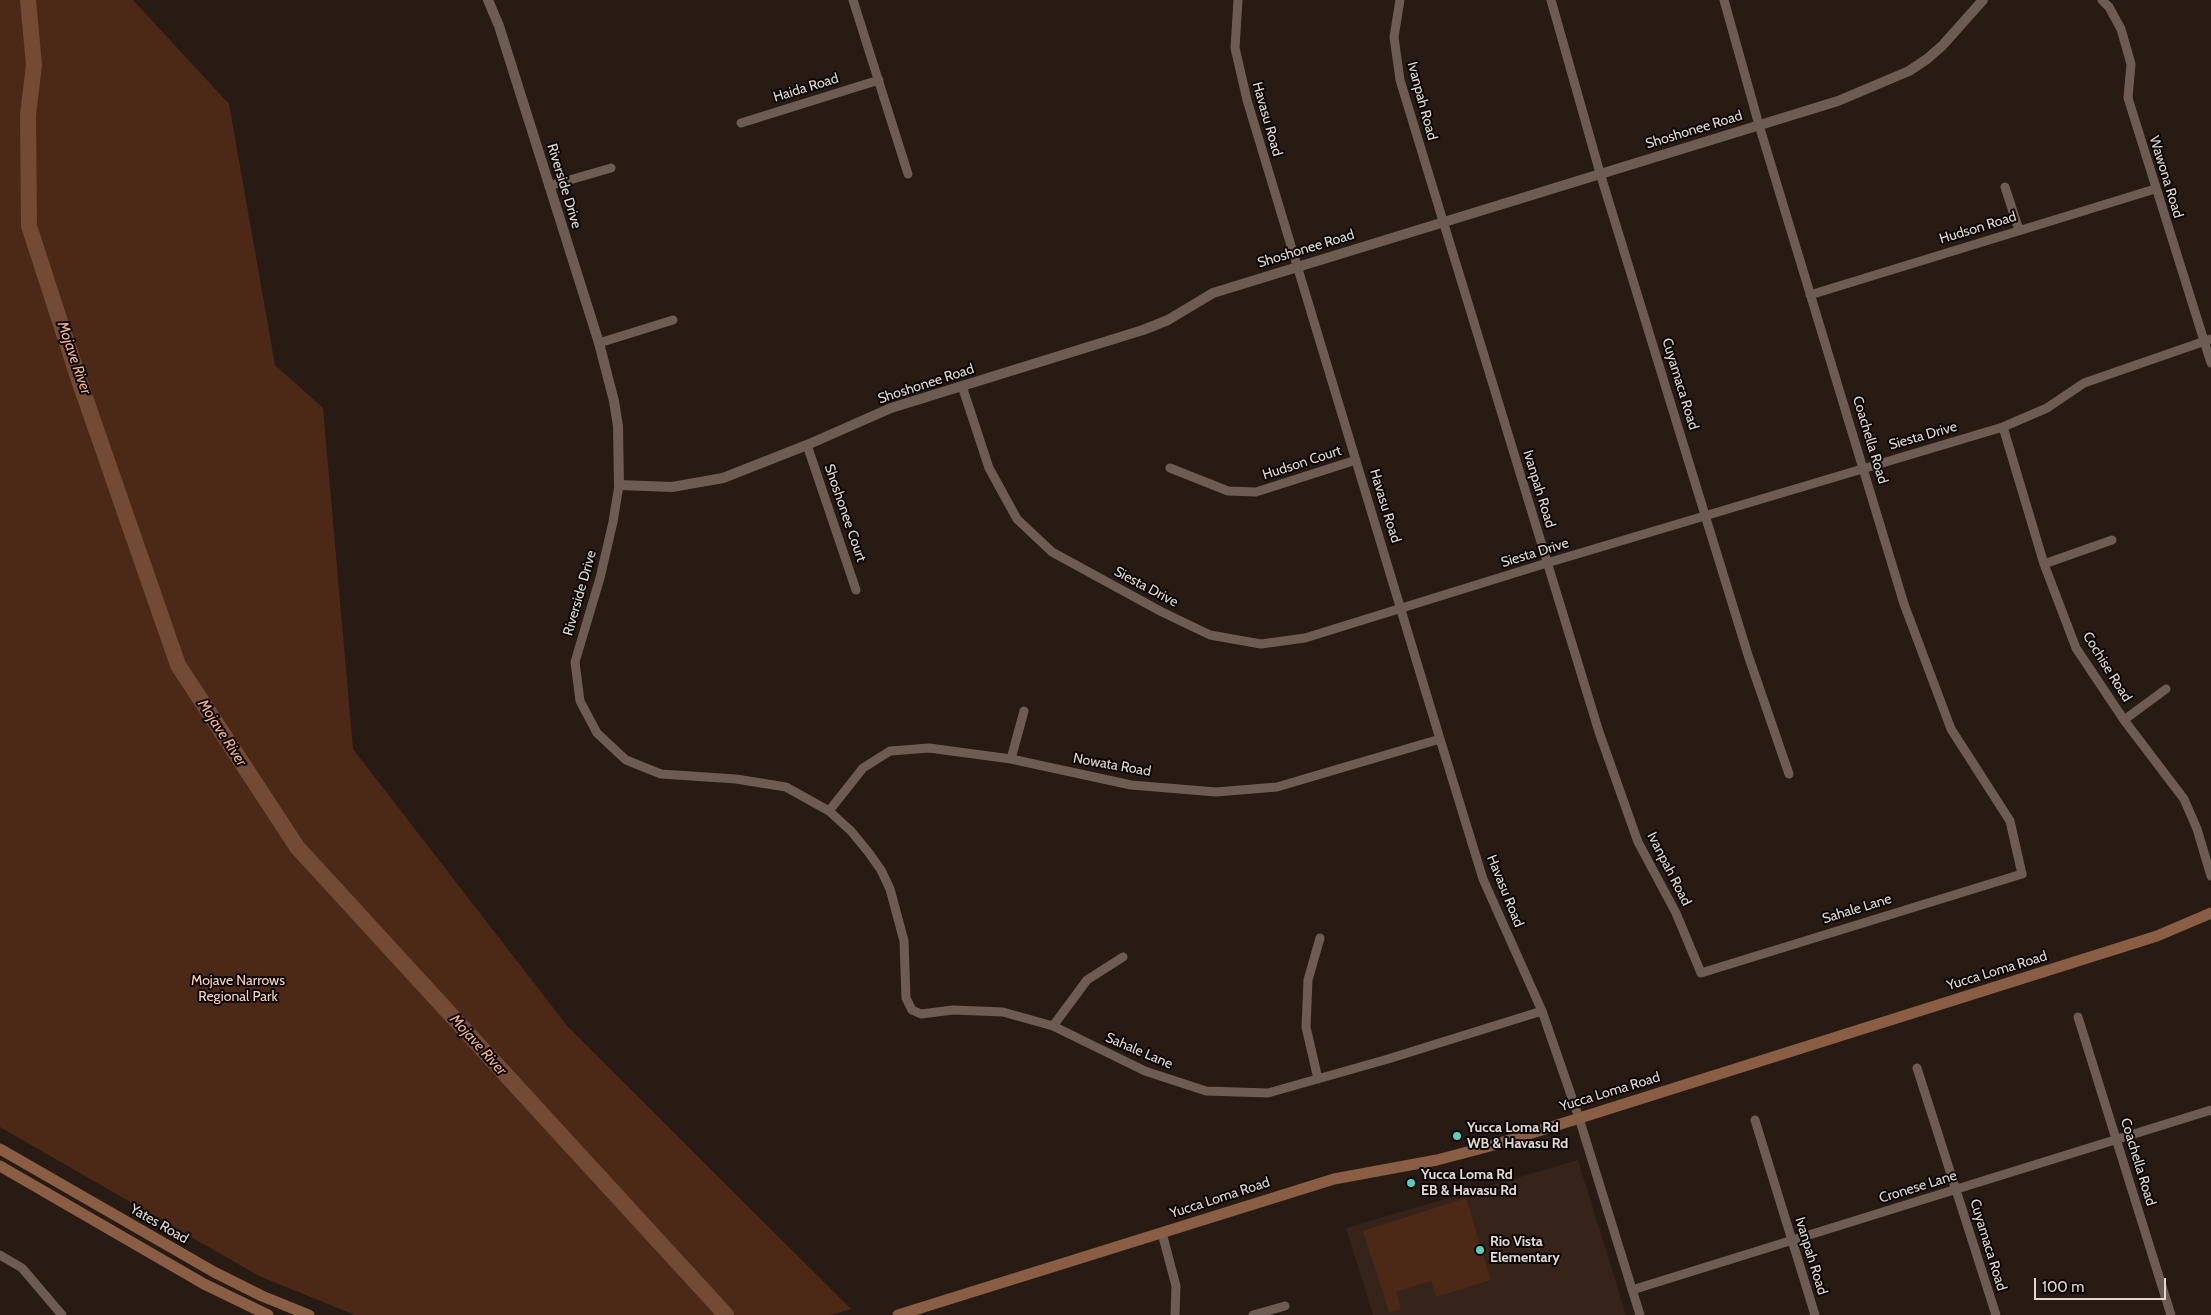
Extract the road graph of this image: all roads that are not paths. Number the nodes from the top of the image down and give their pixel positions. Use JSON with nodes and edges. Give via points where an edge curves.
{"nodes":[{"id":1,"x":488,"y":0,"type":"edge"},
{"id":2,"x":853,"y":0,"type":"edge"},
{"id":3,"x":1238,"y":0,"type":"edge"},
{"id":4,"x":1400,"y":0,"type":"edge"},
{"id":5,"x":1551,"y":0,"type":"edge"},
{"id":6,"x":1724,"y":0,"type":"edge"},
{"id":7,"x":1983,"y":0,"type":"edge"},
{"id":8,"x":2102,"y":0,"type":"edge"},
{"id":9,"x":878,"y":80,"type":"junction"},
{"id":10,"x":741,"y":123,"type":"dead end"},
{"id":11,"x":1759,"y":125,"type":"junction"},
{"id":12,"x":611,"y":168,"type":"dead end"},
{"id":13,"x":1600,"y":173,"type":"junction"},
{"id":14,"x":908,"y":174,"type":"dead end"},
{"id":15,"x":550,"y":186,"type":"junction"},
{"id":16,"x":2006,"y":187,"type":"dead end"},
{"id":17,"x":2155,"y":189,"type":"junction"},
{"id":18,"x":1442,"y":221,"type":"junction"},
{"id":19,"x":2019,"y":230,"type":"junction"},
{"id":20,"x":1297,"y":265,"type":"junction"},
{"id":21,"x":1810,"y":295,"type":"junction"},
{"id":22,"x":673,"y":320,"type":"dead end"},
{"id":23,"x":2207,"y":340,"type":"edge"},
{"id":24,"x":599,"y":343,"type":"junction"},
{"id":25,"x":2211,"y":364,"type":"edge"},
{"id":26,"x":962,"y":386,"type":"junction"},
{"id":27,"x":2003,"y":428,"type":"junction"},
{"id":28,"x":807,"y":445,"type":"junction"},
{"id":29,"x":1356,"y":460,"type":"junction"},
{"id":30,"x":1864,"y":467,"type":"junction"},
{"id":31,"x":1170,"y":468,"type":"dead end"},
{"id":32,"x":619,"y":485,"type":"junction"},
{"id":33,"x":1707,"y":516,"type":"junction"},
{"id":34,"x":2112,"y":540,"type":"dead end"},
{"id":35,"x":1547,"y":563,"type":"junction"},
{"id":36,"x":2044,"y":564,"type":"junction"},
{"id":37,"x":856,"y":590,"type":"dead end"},
{"id":38,"x":1402,"y":609,"type":"junction"},
{"id":39,"x":2166,"y":689,"type":"dead end"},
{"id":40,"x":1024,"y":710,"type":"dead end"},
{"id":41,"x":2124,"y":720,"type":"junction"},
{"id":42,"x":1440,"y":739,"type":"junction"},
{"id":43,"x":1011,"y":759,"type":"junction"},
{"id":44,"x":1789,"y":774,"type":"dead end"},
{"id":45,"x":829,"y":811,"type":"junction"},
{"id":46,"x":2022,"y":874,"type":"joint"},
{"id":47,"x":2211,"y":876,"type":"edge"},
{"id":48,"x":2211,"y":913,"type":"edge"},
{"id":49,"x":1320,"y":938,"type":"dead end"},
{"id":50,"x":1122,"y":957,"type":"dead end"},
{"id":51,"x":1700,"y":973,"type":"joint"},
{"id":52,"x":912,"y":1010,"type":"joint"},
{"id":53,"x":1542,"y":1011,"type":"junction"},
{"id":54,"x":2078,"y":1017,"type":"dead end"},
{"id":55,"x":1053,"y":1026,"type":"junction"},
{"id":56,"x":1917,"y":1068,"type":"dead end"},
{"id":57,"x":1318,"y":1079,"type":"junction"},
{"id":58,"x":2211,"y":1110,"type":"edge"},
{"id":59,"x":1579,"y":1118,"type":"junction"},
{"id":60,"x":1755,"y":1120,"type":"dead end"},
{"id":61,"x":2116,"y":1140,"type":"junction"},
{"id":62,"x":0,"y":1149,"type":"edge"},
{"id":63,"x":0,"y":1166,"type":"edge"},
{"id":64,"x":1956,"y":1190,"type":"junction"},
{"id":65,"x":1162,"y":1232,"type":"junction"},
{"id":66,"x":1792,"y":1240,"type":"junction"},
{"id":67,"x":0,"y":1255,"type":"edge"},
{"id":68,"x":1632,"y":1290,"type":"junction"},
{"id":69,"x":1285,"y":1306,"type":"dead end"},
{"id":70,"x":62,"y":1315,"type":"edge"},
{"id":71,"x":268,"y":1315,"type":"edge"},
{"id":72,"x":309,"y":1315,"type":"edge"},
{"id":73,"x":898,"y":1315,"type":"edge"},
{"id":74,"x":1175,"y":1315,"type":"edge"},
{"id":75,"x":1253,"y":1315,"type":"edge"},
{"id":76,"x":1640,"y":1315,"type":"edge"},
{"id":77,"x":1815,"y":1315,"type":"edge"},
{"id":78,"x":1996,"y":1315,"type":"edge"},
{"id":79,"x":2171,"y":1315,"type":"edge"}],
"edges":[{"from":1,"to":15,"type":"street","name":"Riverside Drive"},
{"from":2,"to":9,"type":"street"},
{"from":3,"to":20,"type":"street","name":"Havasu Road","via":[[1234,48]]},
{"from":4,"to":18,"type":"street","name":"Ivanpah Road","via":[[1394,37],[1400,80]]},
{"from":5,"to":13,"type":"street","name":"Cuyamaca Road"},
{"from":6,"to":11,"type":"street","name":"Coachella Road"},
{"from":7,"to":11,"type":"street","name":"Shoshonee Road","via":[[1942,46],[1909,71],[1875,88]]},
{"from":8,"to":17,"type":"street","name":"Wawona Road","via":[[2121,29],[2131,64],[2128,98]]},
{"from":9,"to":10,"type":"street","name":"Haida Road"},
{"from":9,"to":14,"type":"street"},
{"from":11,"to":13,"type":"street","name":"Shoshonee Road"},
{"from":11,"to":21,"type":"street","name":"Coachella Road"},
{"from":12,"to":15,"type":"street"},
{"from":13,"to":18,"type":"street","name":"Shoshonee Road"},
{"from":13,"to":33,"type":"street","name":"Cuyamaca Road"},
{"from":15,"to":24,"type":"street","name":"Riverside Drive"},
{"from":16,"to":19,"type":"street"},
{"from":17,"to":19,"type":"street","name":"Hudson Road"},
{"from":17,"to":23,"type":"street","name":"Wawona Road"},
{"from":18,"to":20,"type":"street","name":"Shoshonee Road"},
{"from":18,"to":35,"type":"street","name":"Ivanpah Road"},
{"from":19,"to":21,"type":"street","name":"Hudson Road"},
{"from":20,"to":26,"type":"street","name":"Shoshonee Road","via":[[1213,293],[1168,320],[1143,330]]},
{"from":20,"to":29,"type":"street","name":"Havasu Road"},
{"from":21,"to":30,"type":"street","name":"Coachella Road"},
{"from":22,"to":24,"type":"street"},
{"from":23,"to":25,"type":"street","name":"Wawona Road"},
{"from":23,"to":27,"type":"street","name":"Siesta Drive","via":[[2084,383],[2047,408]]},
{"from":24,"to":32,"type":"street","name":"Riverside Drive","via":[[618,426]]},
{"from":26,"to":28,"type":"street","name":"Shoshonee Road","via":[[891,408]]},
{"from":26,"to":38,"type":"street","name":"Siesta Drive","via":[[989,468],[1017,519],[1052,552],[1162,612],[1210,635],[1261,644],[1305,638]]},
{"from":27,"to":30,"type":"street","name":"Siesta Drive"},
{"from":27,"to":36,"type":"street","name":"Cochise Road"},
{"from":28,"to":32,"type":"street","name":"Shoshonee Road","via":[[723,478],[672,487]]},
{"from":28,"to":37,"type":"street","name":"Shoshonee Court"},
{"from":29,"to":31,"type":"street","name":"Hudson Court","via":[[1256,492],[1228,492]]},
{"from":29,"to":38,"type":"street","name":"Havasu Road"},
{"from":30,"to":33,"type":"street","name":"Siesta Drive"},
{"from":30,"to":46,"type":"street","name":"Coachella Road","via":[[1904,604],[1951,729],[2010,822]]},
{"from":32,"to":45,"type":"street","name":"Riverside Drive","via":[[600,578],[575,662],[580,701],[597,733],[626,760],[661,774],[736,779],[786,787]]},
{"from":33,"to":35,"type":"street","name":"Siesta Drive"},
{"from":33,"to":44,"type":"street","name":"Cuyamaca Road","via":[[1748,655]]},
{"from":34,"to":36,"type":"street"},
{"from":35,"to":38,"type":"street","name":"Siesta Drive"},
{"from":35,"to":51,"type":"street","name":"Ivanpah Road","via":[[1599,732],[1638,842],[1676,913]]},
{"from":36,"to":41,"type":"street","name":"Cochise Road","via":[[2076,648]]},
{"from":38,"to":42,"type":"street","name":"Havasu Road"},
{"from":39,"to":41,"type":"street"},
{"from":40,"to":43,"type":"street"},
{"from":41,"to":47,"type":"street","name":"Cochise Road","via":[[2184,799]]},
{"from":42,"to":43,"type":"street","name":"Nowata Road","via":[[1277,787],[1216,792],[1130,786]]},
{"from":42,"to":53,"type":"street","name":"Havasu Road","via":[[1483,879]]},
{"from":43,"to":45,"type":"street","name":"Nowata Road","via":[[929,748],[890,751],[863,768]]},
{"from":45,"to":52,"type":"street","name":"Riverside Drive","via":[[869,853],[890,889],[904,941],[906,998]]},
{"from":46,"to":51,"type":"street","name":"Sahale Lane"},
{"from":48,"to":59,"type":"main road","name":"Yucca Loma Road","via":[[2156,936]]},
{"from":49,"to":57,"type":"street","via":[[1308,980],[1306,1027]]},
{"from":50,"to":55,"type":"street","via":[[1087,980]]},
{"from":52,"to":55,"type":"street","name":"Sahale Lane","via":[[921,1014],[953,1010],[1003,1012]]},
{"from":53,"to":57,"type":"street","name":"Sahale Lane"},
{"from":53,"to":59,"type":"street","name":"Havasu Road"},
{"from":54,"to":61,"type":"street","name":"Coachella Road"},
{"from":55,"to":57,"type":"street","name":"Sahale Lane","via":[[1145,1071],[1206,1091],[1268,1093]]},
{"from":56,"to":64,"type":"street","name":"Cuyamaca Road"},
{"from":58,"to":61,"type":"street","name":"Cronese Lane"},
{"from":59,"to":65,"type":"main road","name":"Yucca Loma Road","via":[[1437,1160],[1334,1179]]},
{"from":59,"to":68,"type":"street","name":"Havasu Road"},
{"from":60,"to":66,"type":"street","name":"Ivanpah Road"},
{"from":61,"to":64,"type":"street","name":"Cronese Lane"},
{"from":61,"to":79,"type":"street","name":"Coachella Road"},
{"from":62,"to":72,"type":"main road","name":"Yates Road","via":[[214,1272]]},
{"from":63,"to":71,"type":"main road","via":[[204,1284]]},
{"from":64,"to":66,"type":"street","name":"Cronese Lane"},
{"from":64,"to":78,"type":"street","name":"Cuyamaca Road"},
{"from":65,"to":73,"type":"main road","name":"Yucca Loma Road"},
{"from":65,"to":74,"type":"street","via":[[1176,1286]]},
{"from":66,"to":68,"type":"street","name":"Cronese Lane"},
{"from":66,"to":77,"type":"street","name":"Ivanpah Road"},
{"from":67,"to":70,"type":"street","via":[[22,1268]]},
{"from":68,"to":76,"type":"street","name":"Havasu Road"},
{"from":69,"to":75,"type":"street"}]}
